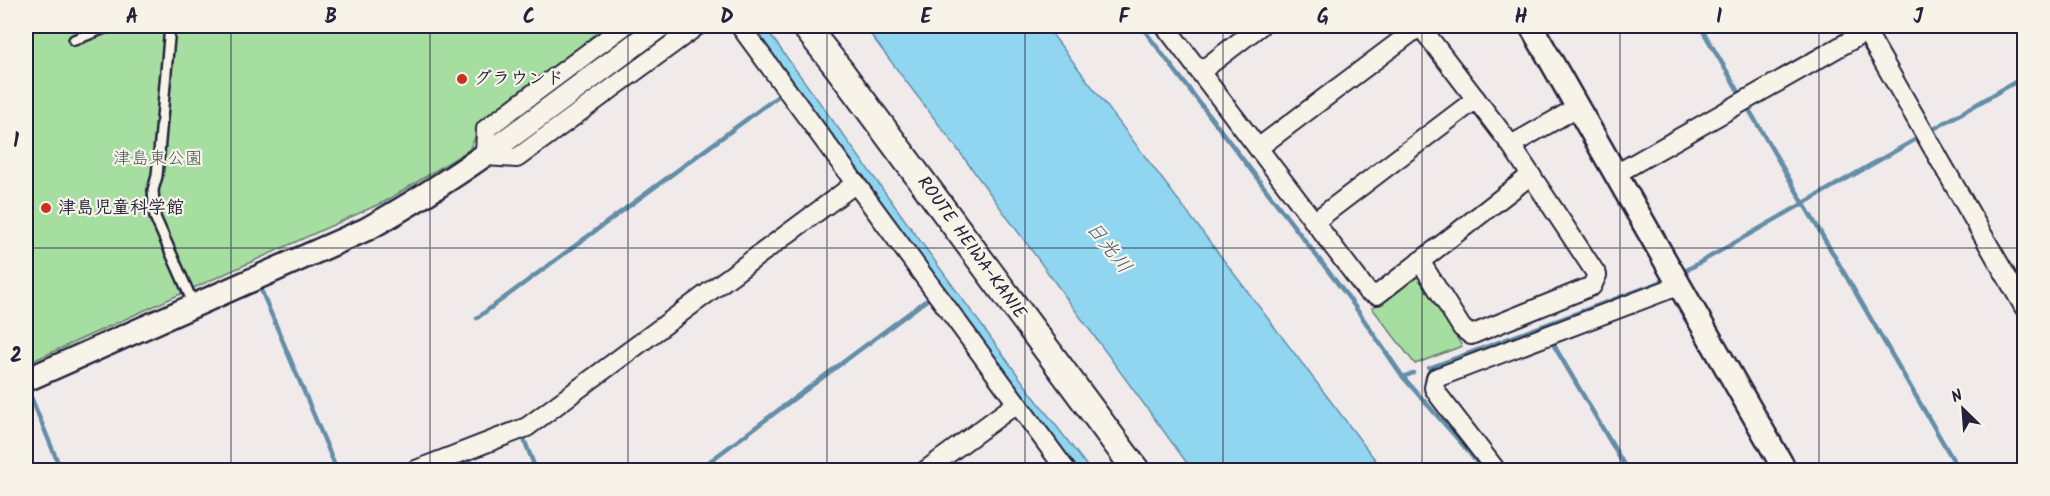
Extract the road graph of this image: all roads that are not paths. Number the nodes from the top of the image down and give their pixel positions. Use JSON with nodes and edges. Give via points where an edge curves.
{"nodes":[{"id":1,"x":110,"y":26,"type":"edge"},
{"id":2,"x":170,"y":26,"type":"edge"},
{"id":3,"x":624,"y":26,"type":"edge"},
{"id":4,"x":660,"y":26,"type":"edge"},
{"id":5,"x":697,"y":26,"type":"edge"},
{"id":6,"x":740,"y":26,"type":"edge"},
{"id":7,"x":805,"y":26,"type":"edge"},
{"id":8,"x":1165,"y":26,"type":"edge"},
{"id":9,"x":1260,"y":26,"type":"edge"},
{"id":10,"x":1532,"y":26,"type":"edge"},
{"id":11,"x":1869,"y":27,"type":"edge"},
{"id":12,"x":75,"y":40,"type":"dead end"},
{"id":13,"x":1200,"y":72,"type":"junction"},
{"id":14,"x":1476,"y":99,"type":"junction"},
{"id":15,"x":1578,"y":107,"type":"junction"},
{"id":16,"x":1511,"y":145,"type":"junction"},
{"id":17,"x":1258,"y":148,"type":"junction"},
{"id":18,"x":484,"y":156,"type":"junction"},
{"id":19,"x":1616,"y":174,"type":"junction"},
{"id":20,"x":1531,"y":175,"type":"junction"},
{"id":21,"x":856,"y":183,"type":"junction"},
{"id":22,"x":1314,"y":222,"type":"junction"},
{"id":23,"x":1420,"y":261,"type":"junction"},
{"id":24,"x":1680,"y":285,"type":"junction"},
{"id":25,"x":194,"y":305,"type":"junction"},
{"id":26,"x":2025,"y":307,"type":"edge"},
{"id":27,"x":26,"y":380,"type":"edge"},
{"id":28,"x":1016,"y":404,"type":"junction"},
{"id":29,"x":416,"y":471,"type":"edge"},
{"id":30,"x":926,"y":471,"type":"edge"},
{"id":31,"x":1066,"y":471,"type":"edge"},
{"id":32,"x":1136,"y":471,"type":"edge"},
{"id":33,"x":1496,"y":471,"type":"edge"},
{"id":34,"x":1785,"y":471,"type":"edge"}],
"edges":[{"from":1,"to":12,"type":"lane"},
{"from":2,"to":25,"type":"lane","via":[[153,190],[155,217]]},
{"from":3,"to":18,"type":"street","via":[[486,129]]},
{"from":4,"to":18,"type":"street"},
{"from":5,"to":18,"type":"street","via":[[517,158]]},
{"from":6,"to":21,"type":"street"},
{"from":7,"to":32,"type":"main road","name":"ROUTE HEIWA-KANIE"},
{"from":8,"to":13,"type":"street"},
{"from":9,"to":13,"type":"street"},
{"from":10,"to":15,"type":"street"},
{"from":11,"to":19,"type":"street"},
{"from":11,"to":26,"type":"street"},
{"from":13,"to":17,"type":"street"},
{"from":14,"to":16,"type":"street"},
{"from":14,"to":17,"type":"street","via":[[1420,26]]},
{"from":14,"to":22,"type":"street"},
{"from":15,"to":16,"type":"street"},
{"from":15,"to":19,"type":"street"},
{"from":16,"to":20,"type":"street"},
{"from":17,"to":22,"type":"street"},
{"from":18,"to":25,"type":"street","via":[[367,229]]},
{"from":19,"to":24,"type":"street"},
{"from":20,"to":23,"type":"street"},
{"from":20,"to":23,"type":"street","via":[[1597,275],[1592,286],[1471,335],[1462,328]]},
{"from":21,"to":28,"type":"street"},
{"from":21,"to":29,"type":"street","via":[[528,427]]},
{"from":22,"to":23,"type":"street","via":[[1367,291],[1377,295]]},
{"from":24,"to":33,"type":"street","via":[[1436,378],[1434,388],[1439,396]]},
{"from":24,"to":34,"type":"street"},
{"from":25,"to":27,"type":"street"},
{"from":28,"to":30,"type":"street"},
{"from":28,"to":31,"type":"street"}]}
